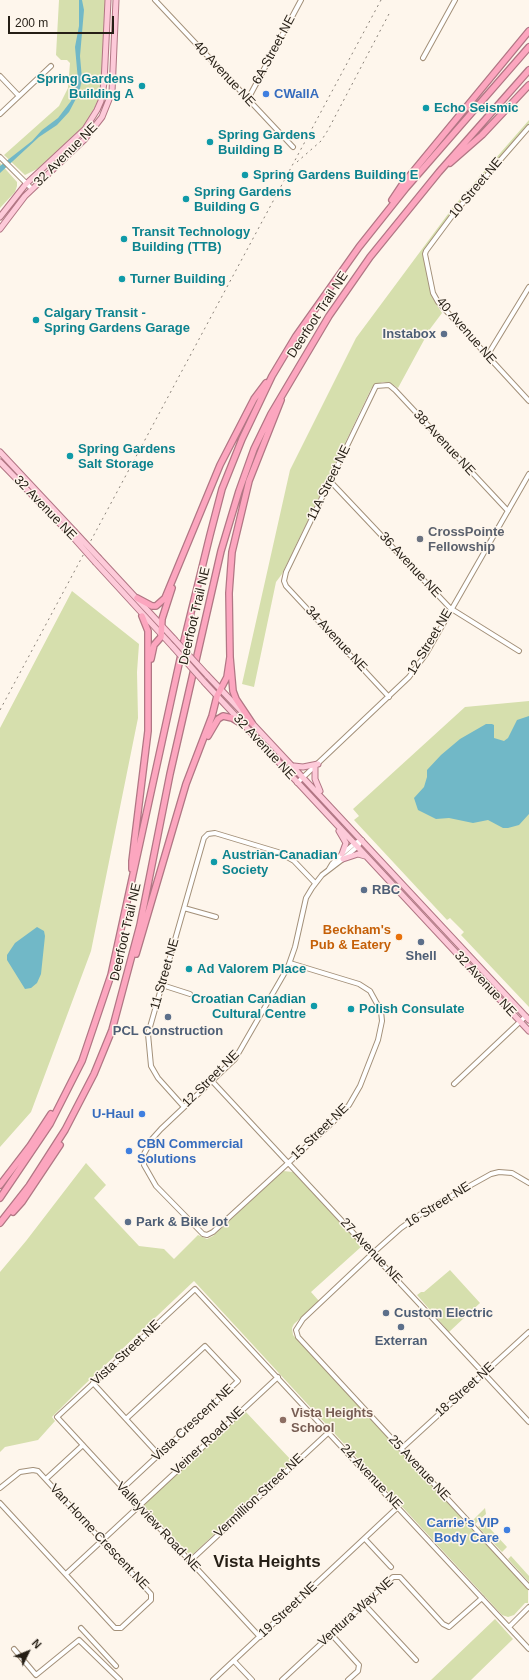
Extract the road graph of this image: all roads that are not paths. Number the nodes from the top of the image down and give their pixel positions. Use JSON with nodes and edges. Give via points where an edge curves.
{"nodes":[{"id":1,"x":108,"y":0,"type":"edge"},
{"id":2,"x":116,"y":0,"type":"edge"},
{"id":3,"x":155,"y":0,"type":"edge"},
{"id":4,"x":301,"y":0,"type":"edge"},
{"id":5,"x":455,"y":0,"type":"edge"},
{"id":6,"x":529,"y":25,"type":"edge"},
{"id":7,"x":529,"y":31,"type":"edge"},
{"id":8,"x":529,"y":47,"type":"edge"},
{"id":9,"x":423,"y":58,"type":"dead end"},
{"id":10,"x":502,"y":62,"type":"junction"},
{"id":11,"x":52,"y":66,"type":"dead end"},
{"id":12,"x":529,"y":70,"type":"edge"},
{"id":13,"x":0,"y":76,"type":"edge"},
{"id":14,"x":529,"y":85,"type":"edge"},
{"id":15,"x":19,"y":96,"type":"junction"},
{"id":16,"x":248,"y":99,"type":"junction"},
{"id":17,"x":0,"y":114,"type":"edge"},
{"id":18,"x":529,"y":127,"type":"edge"},
{"id":19,"x":293,"y":147,"type":"dead end"},
{"id":20,"x":0,"y":157,"type":"edge"},
{"id":21,"x":439,"y":172,"type":"junction"},
{"id":22,"x":26,"y":184,"type":"junction"},
{"id":23,"x":32,"y":189,"type":"junction"},
{"id":24,"x":0,"y":217,"type":"edge"},
{"id":25,"x":0,"y":229,"type":"edge"},
{"id":26,"x":370,"y":232,"type":"junction"},
{"id":27,"x":426,"y":250,"type":"joint"},
{"id":28,"x":529,"y":287,"type":"edge"},
{"id":29,"x":487,"y":356,"type":"junction"},
{"id":30,"x":272,"y":376,"type":"junction"},
{"id":31,"x":285,"y":386,"type":"junction"},
{"id":32,"x":376,"y":386,"type":"joint"},
{"id":33,"x":529,"y":401,"type":"edge"},
{"id":34,"x":1,"y":455,"type":"edge"},
{"id":35,"x":0,"y":462,"type":"edge"},
{"id":36,"x":529,"y":474,"type":"edge"},
{"id":37,"x":330,"y":481,"type":"junction"},
{"id":38,"x":508,"y":511,"type":"junction"},
{"id":39,"x":73,"y":534,"type":"junction"},
{"id":40,"x":189,"y":537,"type":"junction"},
{"id":41,"x":98,"y":561,"type":"junction"},
{"id":42,"x":284,"y":581,"type":"joint"},
{"id":43,"x":137,"y":598,"type":"junction"},
{"id":44,"x":450,"y":608,"type":"junction"},
{"id":45,"x":142,"y":616,"type":"junction"},
{"id":46,"x":162,"y":625,"type":"junction"},
{"id":47,"x":161,"y":636,"type":"junction"},
{"id":48,"x":519,"y":651,"type":"dead end"},
{"id":49,"x":230,"y":657,"type":"junction"},
{"id":50,"x":149,"y":670,"type":"junction"},
{"id":51,"x":221,"y":689,"type":"junction"},
{"id":52,"x":217,"y":696,"type":"junction"},
{"id":53,"x":389,"y":697,"type":"junction"},
{"id":54,"x":252,"y":722,"type":"junction"},
{"id":55,"x":242,"y":724,"type":"junction"},
{"id":56,"x":316,"y":765,"type":"junction"},
{"id":57,"x":294,"y":766,"type":"junction"},
{"id":58,"x":193,"y":768,"type":"junction"},
{"id":59,"x":304,"y":777,"type":"junction"},
{"id":60,"x":298,"y":783,"type":"junction"},
{"id":61,"x":323,"y":797,"type":"junction"},
{"id":62,"x":330,"y":817,"type":"junction"},
{"id":63,"x":362,"y":840,"type":"junction"},
{"id":64,"x":356,"y":845,"type":"junction"},
{"id":65,"x":366,"y":856,"type":"junction"},
{"id":66,"x":343,"y":857,"type":"junction"},
{"id":67,"x":133,"y":874,"type":"junction"},
{"id":68,"x":315,"y":883,"type":"junction"},
{"id":69,"x":184,"y":908,"type":"junction"},
{"id":70,"x":216,"y":917,"type":"dead end"},
{"id":71,"x":290,"y":963,"type":"junction"},
{"id":72,"x":162,"y":986,"type":"junction"},
{"id":73,"x":190,"y":994,"type":"dead end"},
{"id":74,"x":120,"y":1006,"type":"junction"},
{"id":75,"x":527,"y":1018,"type":"edge"},
{"id":76,"x":521,"y":1022,"type":"junction"},
{"id":77,"x":529,"y":1031,"type":"edge"},
{"id":78,"x":212,"y":1081,"type":"junction"},
{"id":79,"x":454,"y":1084,"type":"dead end"},
{"id":80,"x":65,"y":1094,"type":"junction"},
{"id":81,"x":184,"y":1107,"type":"junction"},
{"id":82,"x":75,"y":1112,"type":"junction"},
{"id":83,"x":289,"y":1162,"type":"junction"},
{"id":84,"x":529,"y":1183,"type":"edge"},
{"id":85,"x":0,"y":1185,"type":"edge"},
{"id":86,"x":0,"y":1198,"type":"edge"},
{"id":87,"x":0,"y":1222,"type":"edge"},
{"id":88,"x":0,"y":1227,"type":"edge"},
{"id":89,"x":207,"y":1235,"type":"joint"},
{"id":90,"x":373,"y":1253,"type":"junction"},
{"id":91,"x":195,"y":1289,"type":"joint"},
{"id":92,"x":296,"y":1330,"type":"joint"},
{"id":93,"x":529,"y":1332,"type":"edge"},
{"id":94,"x":483,"y":1373,"type":"junction"},
{"id":95,"x":278,"y":1377,"type":"junction"},
{"id":96,"x":93,"y":1383,"type":"junction"},
{"id":97,"x":57,"y":1417,"type":"joint"},
{"id":98,"x":126,"y":1419,"type":"junction"},
{"id":99,"x":529,"y":1422,"type":"edge"},
{"id":100,"x":328,"y":1432,"type":"junction"},
{"id":101,"x":83,"y":1445,"type":"junction"},
{"id":102,"x":401,"y":1449,"type":"junction"},
{"id":103,"x":159,"y":1455,"type":"junction"},
{"id":104,"x":46,"y":1479,"type":"junction"},
{"id":105,"x":0,"y":1488,"type":"edge"},
{"id":106,"x":123,"y":1488,"type":"junction"},
{"id":107,"x":0,"y":1503,"type":"edge"},
{"id":108,"x":139,"y":1506,"type":"junction"},
{"id":109,"x":398,"y":1507,"type":"junction"},
{"id":110,"x":365,"y":1540,"type":"junction"},
{"id":111,"x":102,"y":1541,"type":"junction"},
{"id":112,"x":190,"y":1561,"type":"junction"},
{"id":113,"x":391,"y":1567,"type":"dead end"},
{"id":114,"x":66,"y":1574,"type":"junction"},
{"id":115,"x":529,"y":1587,"type":"edge"},
{"id":116,"x":482,"y":1598,"type":"junction"},
{"id":117,"x":364,"y":1604,"type":"junction"},
{"id":118,"x":529,"y":1607,"type":"edge"},
{"id":119,"x":509,"y":1627,"type":"junction"},
{"id":120,"x":82,"y":1628,"type":"dead end"},
{"id":121,"x":331,"y":1634,"type":"junction"},
{"id":122,"x":260,"y":1637,"type":"junction"},
{"id":123,"x":14,"y":1649,"type":"dead end"},
{"id":124,"x":529,"y":1649,"type":"edge"},
{"id":125,"x":416,"y":1660,"type":"dead end"},
{"id":126,"x":234,"y":1661,"type":"junction"},
{"id":127,"x":116,"y":1666,"type":"dead end"},
{"id":128,"x":120,"y":1680,"type":"edge"},
{"id":129,"x":213,"y":1680,"type":"edge"},
{"id":130,"x":252,"y":1680,"type":"edge"},
{"id":131,"x":282,"y":1680,"type":"edge"},
{"id":132,"x":348,"y":1680,"type":"edge"}],
"edges":[{"from":1,"to":22,"type":"main road","name":"32 Avenue NE","via":[[104,83],[97,110],[85,129]]},
{"from":2,"to":23,"type":"main road","name":"32 Avenue NE","via":[[112,85],[108,103],[92,131]]},
{"from":3,"to":16,"type":"street","name":"40 Avenue NE"},
{"from":4,"to":16,"type":"street","name":"6A Street NE"},
{"from":5,"to":9,"type":"street"},
{"from":6,"to":10,"type":"highway"},
{"from":7,"to":10,"type":"highway"},
{"from":8,"to":26,"type":"highway","name":"Deerfoot Trail NE"},
{"from":10,"to":26,"type":"highway","via":[[402,185]]},
{"from":11,"to":15,"type":"street"},
{"from":12,"to":21,"type":"highway","name":"Deerfoot Trail NE"},
{"from":13,"to":15,"type":"street"},
{"from":14,"to":21,"type":"highway","via":[[460,156]]},
{"from":15,"to":17,"type":"street"},
{"from":16,"to":19,"type":"street","name":"40 Avenue NE"},
{"from":18,"to":27,"type":"street","name":"10 Street NE","via":[[455,212]]},
{"from":20,"to":22,"type":"street"},
{"from":21,"to":31,"type":"highway","name":"Deerfoot Trail NE","via":[[370,257],[328,316]]},
{"from":22,"to":23,"type":"street"},
{"from":22,"to":24,"type":"main road","name":"32 Avenue NE"},
{"from":23,"to":25,"type":"main road","name":"32 Avenue NE"},
{"from":26,"to":30,"type":"highway","name":"Deerfoot Trail NE","via":[[296,336]]},
{"from":27,"to":29,"type":"street","name":"40 Avenue NE","via":[[436,300]]},
{"from":28,"to":29,"type":"street"},
{"from":29,"to":33,"type":"street","name":"40 Avenue NE"},
{"from":30,"to":40,"type":"highway","via":[[254,399],[220,465]]},
{"from":30,"to":67,"type":"highway","name":"Deerfoot Trail NE","via":[[222,489],[184,640]]},
{"from":31,"to":49,"type":"highway","via":[[248,482],[232,552],[229,593]]},
{"from":31,"to":74,"type":"highway","name":"Deerfoot Trail NE","via":[[254,449],[221,551]]},
{"from":32,"to":37,"type":"street","name":"11A Street NE"},
{"from":32,"to":38,"type":"street","name":"38 Avenue NE","via":[[389,385],[395,390]]},
{"from":34,"to":39,"type":"main road","name":"32 Avenue NE"},
{"from":35,"to":39,"type":"main road","name":"32 Avenue NE"},
{"from":36,"to":38,"type":"street","name":"12 Street NE"},
{"from":37,"to":42,"type":"street","name":"11A Street NE","via":[[285,574]]},
{"from":37,"to":44,"type":"street","name":"36 Avenue NE"},
{"from":38,"to":44,"type":"street","name":"12 Street NE"},
{"from":39,"to":41,"type":"main road","name":"32 Avenue NE","bridge":true},
{"from":40,"to":43,"type":"highway","via":[[162,602],[152,606]]},
{"from":40,"to":46,"type":"highway"},
{"from":41,"to":43,"type":"main road","name":"32 Avenue NE"},
{"from":41,"to":45,"type":"main road","name":"32 Avenue NE"},
{"from":42,"to":53,"type":"street","name":"34 Avenue NE"},
{"from":43,"to":46,"type":"main road","name":"32 Avenue NE"},
{"from":44,"to":48,"type":"street","name":"36 Avenue NE"},
{"from":44,"to":53,"type":"street","name":"12 Street NE","via":[[419,664]]},
{"from":45,"to":47,"type":"main road","name":"32 Avenue NE"},
{"from":45,"to":50,"type":"highway","via":[[148,631]]},
{"from":46,"to":47,"type":"highway"},
{"from":46,"to":51,"type":"main road","name":"32 Avenue NE","bridge":true},
{"from":47,"to":50,"type":"highway","via":[[154,645]]},
{"from":47,"to":52,"type":"main road","name":"32 Avenue NE","bridge":true},
{"from":49,"to":51,"type":"highway","via":[[227,677]]},
{"from":49,"to":54,"type":"highway","via":[[233,691]]},
{"from":50,"to":67,"type":"highway","via":[[148,731],[132,861]]},
{"from":51,"to":52,"type":"highway"},
{"from":51,"to":54,"type":"main road","name":"32 Avenue NE"},
{"from":52,"to":55,"type":"main road","name":"32 Avenue NE"},
{"from":52,"to":58,"type":"highway"},
{"from":53,"to":56,"type":"street","name":"12 Street NE"},
{"from":54,"to":57,"type":"main road","name":"32 Avenue NE"},
{"from":55,"to":58,"type":"highway","via":[[227,716],[218,719]]},
{"from":55,"to":60,"type":"main road","name":"32 Avenue NE"},
{"from":56,"to":57,"type":"main road"},
{"from":56,"to":59,"type":"street","name":"12 Street NE"},
{"from":56,"to":61,"type":"main road","via":[[315,779]]},
{"from":57,"to":59,"type":"main road","name":"32 Avenue NE"},
{"from":58,"to":74,"type":"highway"},
{"from":59,"to":60,"type":"street","name":"12 Street NE"},
{"from":59,"to":61,"type":"main road","name":"32 Avenue NE"},
{"from":60,"to":62,"type":"main road","name":"32 Avenue NE"},
{"from":61,"to":63,"type":"main road","name":"32 Avenue NE"},
{"from":62,"to":64,"type":"main road","name":"32 Avenue NE"},
{"from":62,"to":66,"type":"main road","via":[[344,840],[346,847]]},
{"from":63,"to":64,"type":"street","name":"12 Street NE"},
{"from":63,"to":75,"type":"main road","name":"32 Avenue NE"},
{"from":64,"to":65,"type":"main road","name":"32 Avenue NE"},
{"from":64,"to":66,"type":"street","name":"12 Street NE"},
{"from":65,"to":66,"type":"main road","via":[[358,854]]},
{"from":65,"to":76,"type":"main road","name":"32 Avenue NE"},
{"from":66,"to":68,"type":"street","name":"12 Street NE","via":[[332,864]]},
{"from":67,"to":80,"type":"highway","name":"Deerfoot Trail NE","via":[[111,975],[82,1061]]},
{"from":68,"to":69,"type":"street","name":"11 Street NE","via":[[294,861],[278,852],[215,833],[208,834],[202,843]]},
{"from":68,"to":71,"type":"street","name":"12 Street NE","via":[[306,898]]},
{"from":69,"to":70,"type":"street"},
{"from":69,"to":72,"type":"street","name":"11 Street NE"},
{"from":71,"to":78,"type":"street","name":"12 Street NE","via":[[235,1059]]},
{"from":71,"to":83,"type":"street","name":"15 Street NE","via":[[364,987],[375,999],[381,1011],[382,1021],[378,1040],[353,1099],[334,1121]]},
{"from":72,"to":73,"type":"street"},
{"from":72,"to":81,"type":"street","name":"11 Street NE","via":[[148,1034],[149,1056],[157,1077]]},
{"from":74,"to":82,"type":"highway","name":"Deerfoot Trail NE","via":[[94,1074]]},
{"from":75,"to":76,"type":"street"},
{"from":76,"to":77,"type":"main road","name":"32 Avenue NE"},
{"from":76,"to":79,"type":"street"},
{"from":78,"to":81,"type":"street","name":"12 Street NE"},
{"from":78,"to":83,"type":"street","name":"27 Avenue NE"},
{"from":80,"to":85,"type":"highway"},
{"from":80,"to":86,"type":"highway","name":"Deerfoot Trail NE","via":[[50,1124]]},
{"from":81,"to":89,"type":"street","name":"12 Street NE","via":[[152,1139],[144,1154],[144,1166],[156,1186],[200,1232]]},
{"from":82,"to":87,"type":"highway","name":"Deerfoot Trail NE","via":[[29,1186]]},
{"from":82,"to":88,"type":"highway","via":[[70,1129],[49,1164],[22,1202]]},
{"from":83,"to":89,"type":"street","name":"15 Street NE"},
{"from":83,"to":90,"type":"street","name":"27 Avenue NE"},
{"from":84,"to":90,"type":"street","name":"16 Street NE","via":[[512,1173],[499,1172],[483,1177],[423,1212]]},
{"from":90,"to":92,"type":"street","name":"16 Street NE","via":[[303,1319]]},
{"from":90,"to":94,"type":"street","name":"27 Avenue NE"},
{"from":91,"to":95,"type":"street","name":"24 Avenue NE"},
{"from":91,"to":96,"type":"street","name":"Vista Street NE"},
{"from":92,"to":102,"type":"street","name":"25 Avenue NE","via":[[298,1337]]},
{"from":93,"to":94,"type":"street","name":"18 Street NE"},
{"from":94,"to":99,"type":"street","name":"27 Avenue NE"},
{"from":94,"to":102,"type":"street","name":"18 Street NE"},
{"from":95,"to":100,"type":"street","name":"24 Avenue NE"},
{"from":95,"to":108,"type":"street","name":"Veiner Road NE"},
{"from":96,"to":97,"type":"street","name":"Vista Street NE"},
{"from":96,"to":98,"type":"street"},
{"from":97,"to":101,"type":"street","name":"Valleyview Road NE"},
{"from":98,"to":103,"type":"street"},
{"from":98,"to":103,"type":"street","name":"Vista Crescent NE","via":[[205,1346],[238,1381]]},
{"from":100,"to":109,"type":"street","name":"24 Avenue NE"},
{"from":100,"to":112,"type":"street","name":"Vermillion Street NE"},
{"from":101,"to":104,"type":"street"},
{"from":101,"to":106,"type":"street","name":"Valleyview Road NE"},
{"from":102,"to":115,"type":"street","name":"25 Avenue NE"},
{"from":103,"to":106,"type":"street","name":"Vista Crescent NE"},
{"from":104,"to":105,"type":"street","name":"Van Horne Crescent NE","via":[[38,1471],[33,1470],[15,1475]]},
{"from":104,"to":111,"type":"street","name":"Van Horne Crescent NE"},
{"from":106,"to":108,"type":"street","name":"Valleyview Road NE"},
{"from":107,"to":114,"type":"street","name":"Van Horne Crescent NE"},
{"from":108,"to":111,"type":"street","name":"Veiner Road NE"},
{"from":108,"to":112,"type":"street","name":"Valleyview Road NE"},
{"from":109,"to":110,"type":"street","name":"19 Street NE"},
{"from":109,"to":116,"type":"street","name":"24 Avenue NE"},
{"from":110,"to":113,"type":"street"},
{"from":110,"to":122,"type":"street","name":"19 Street NE"},
{"from":111,"to":114,"type":"street","name":"Veiner Road NE"},
{"from":111,"to":114,"type":"street","name":"Van Horne Crescent NE","via":[[152,1596],[152,1600],[120,1629],[115,1628]]},
{"from":112,"to":122,"type":"street","name":"Valleyview Road NE"},
{"from":116,"to":117,"type":"street","name":"Ventura Way NE","via":[[449,1627],[400,1577],[396,1576]]},
{"from":116,"to":119,"type":"street","name":"24 Avenue NE"},
{"from":117,"to":121,"type":"street","name":"Ventura Way NE"},
{"from":117,"to":125,"type":"street"},
{"from":118,"to":119,"type":"street"},
{"from":119,"to":124,"type":"street","name":"24 Avenue NE"},
{"from":120,"to":127,"type":"street"},
{"from":121,"to":131,"type":"street","name":"Ventura Way NE"},
{"from":121,"to":132,"type":"street","via":[[359,1665],[358,1670]]},
{"from":122,"to":126,"type":"street","name":"19 Street NE"},
{"from":123,"to":128,"type":"street","via":[[36,1675],[80,1640]]},
{"from":126,"to":129,"type":"street","name":"19 Street NE"},
{"from":126,"to":130,"type":"street"}]}
